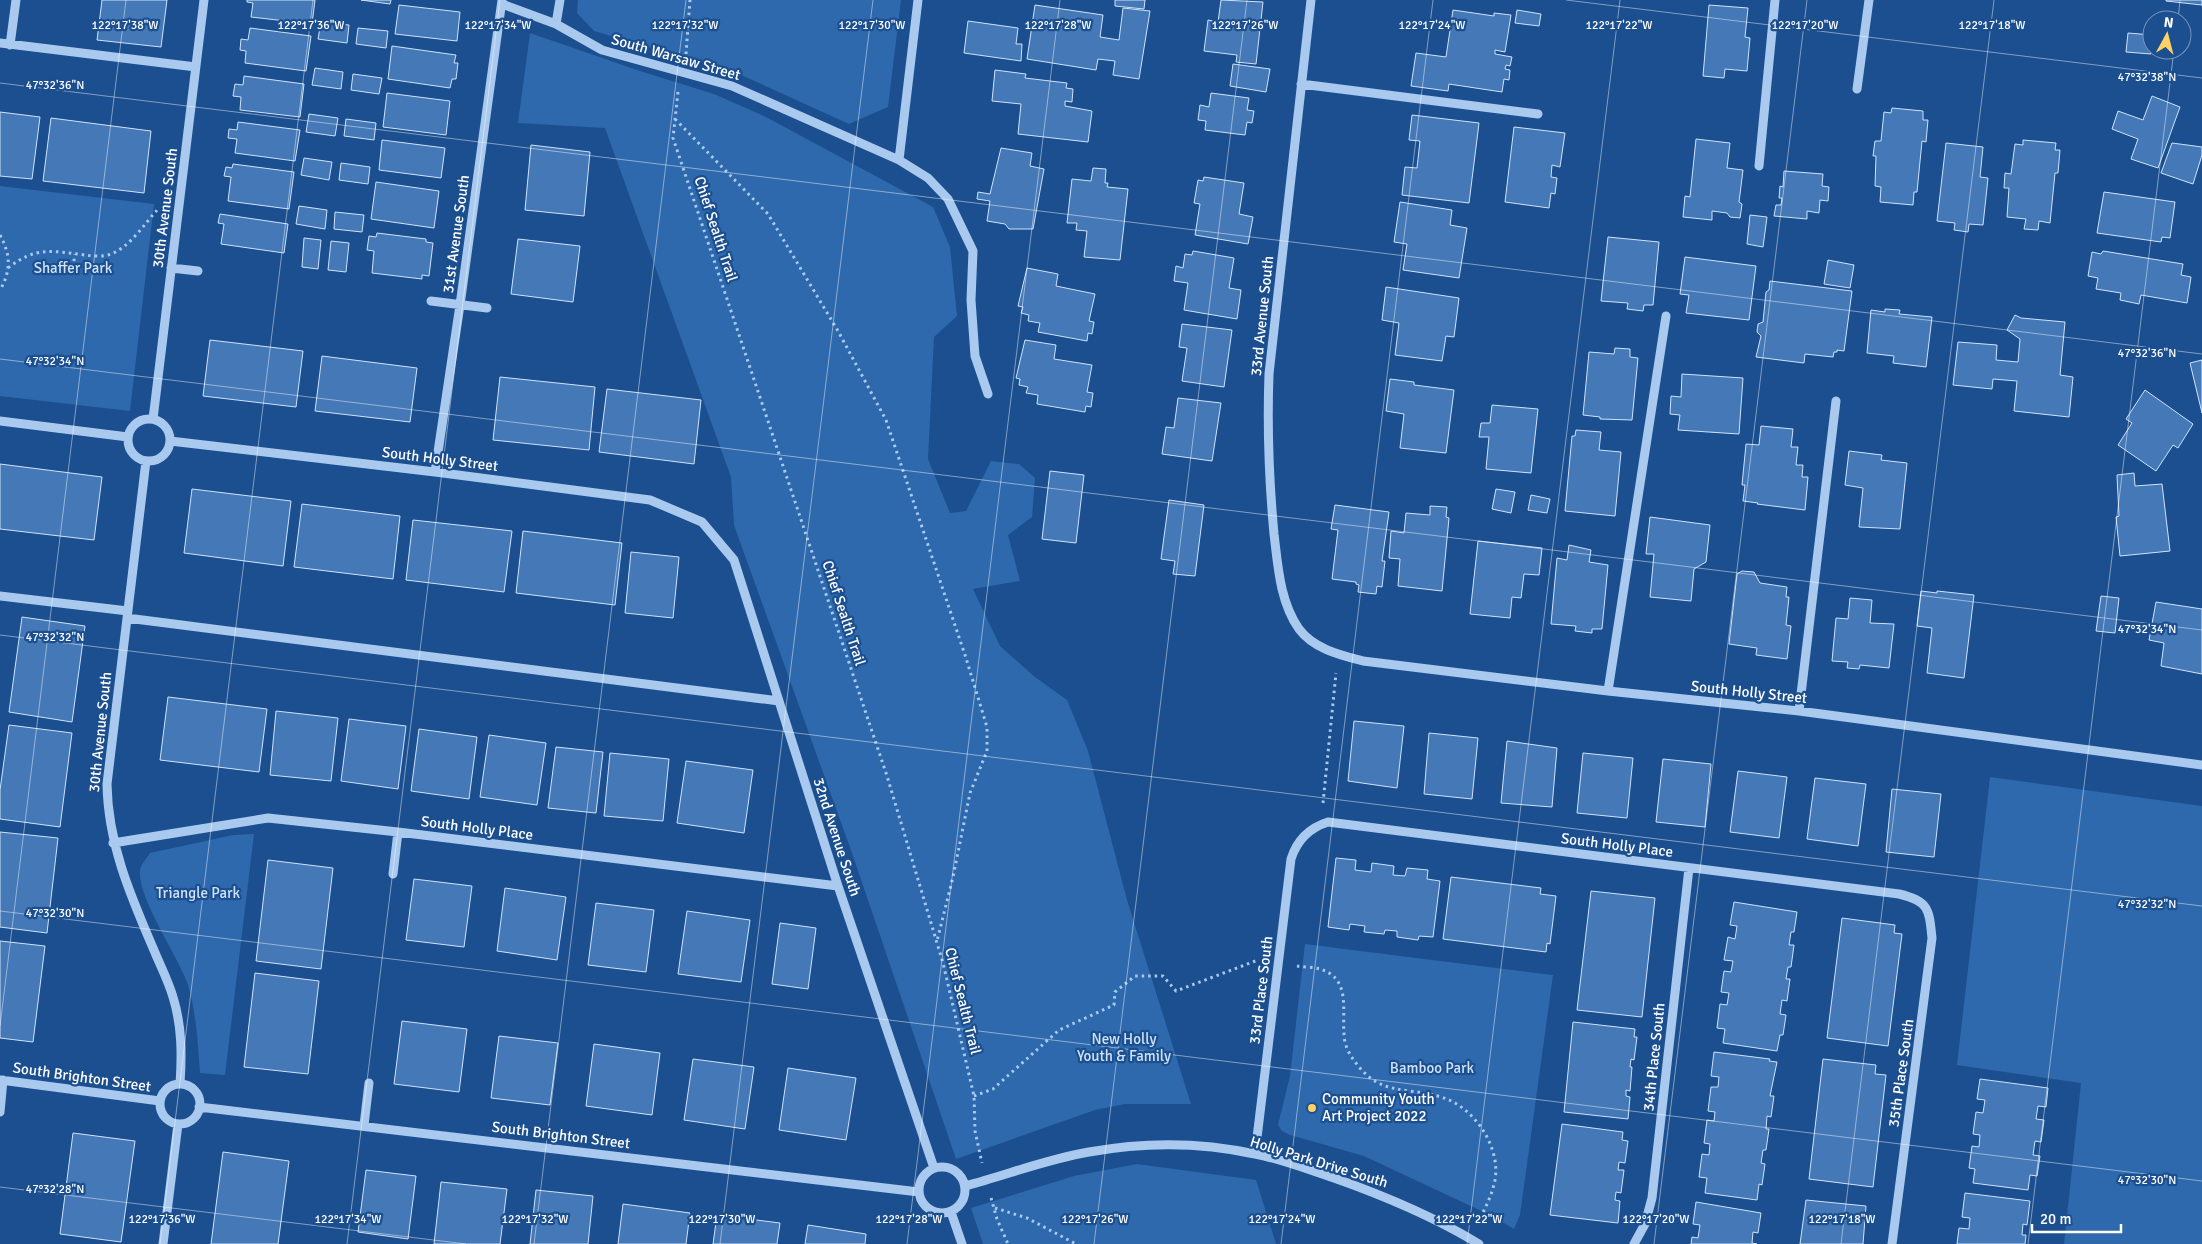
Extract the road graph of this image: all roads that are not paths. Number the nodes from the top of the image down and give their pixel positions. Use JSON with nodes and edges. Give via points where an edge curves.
{"nodes":[{"id":1,"x":16,"y":0,"type":"edge"},
{"id":2,"x":204,"y":0,"type":"edge"},
{"id":3,"x":560,"y":0,"type":"edge"},
{"id":4,"x":918,"y":0,"type":"edge"},
{"id":5,"x":1311,"y":0,"type":"edge"},
{"id":6,"x":1775,"y":0,"type":"edge"},
{"id":7,"x":1869,"y":0,"type":"edge"},
{"id":8,"x":502,"y":2,"type":"edge"},
{"id":9,"x":556,"y":24,"type":"junction"},
{"id":10,"x":0,"y":43,"type":"edge"},
{"id":11,"x":10,"y":45,"type":"junction"},
{"id":12,"x":196,"y":67,"type":"junction"},
{"id":13,"x":1301,"y":84,"type":"junction"},
{"id":14,"x":1857,"y":89,"type":"dead end"},
{"id":15,"x":1538,"y":114,"type":"dead end"},
{"id":16,"x":899,"y":160,"type":"junction"},
{"id":17,"x":1759,"y":166,"type":"dead end"},
{"id":18,"x":171,"y":268,"type":"junction"},
{"id":19,"x":198,"y":271,"type":"dead end"},
{"id":20,"x":431,"y":301,"type":"dead end"},
{"id":21,"x":460,"y":304,"type":"junction"},
{"id":22,"x":487,"y":308,"type":"dead end"},
{"id":23,"x":1666,"y":316,"type":"dead end"},
{"id":24,"x":988,"y":394,"type":"dead end"},
{"id":25,"x":1836,"y":401,"type":"dead end"},
{"id":26,"x":153,"y":419,"type":"junction"},
{"id":27,"x":0,"y":421,"type":"edge"},
{"id":28,"x":128,"y":436,"type":"junction"},
{"id":29,"x":170,"y":441,"type":"junction"},
{"id":30,"x":146,"y":461,"type":"junction"},
{"id":31,"x":435,"y":472,"type":"junction"},
{"id":32,"x":702,"y":522,"type":"joint"},
{"id":33,"x":0,"y":596,"type":"edge"},
{"id":34,"x":128,"y":615,"type":"junction"},
{"id":35,"x":1300,"y":630,"type":"joint"},
{"id":36,"x":1608,"y":691,"type":"junction"},
{"id":37,"x":779,"y":701,"type":"junction"},
{"id":38,"x":1799,"y":711,"type":"junction"},
{"id":39,"x":2202,"y":765,"type":"edge"},
{"id":40,"x":1321,"y":824,"type":"joint"},
{"id":41,"x":398,"y":832,"type":"junction"},
{"id":42,"x":113,"y":843,"type":"junction"},
{"id":43,"x":1689,"y":868,"type":"junction"},
{"id":44,"x":393,"y":874,"type":"dead end"},
{"id":45,"x":838,"y":886,"type":"junction"},
{"id":46,"x":1925,"y":906,"type":"joint"},
{"id":47,"x":2,"y":1080,"type":"edge"},
{"id":48,"x":369,"y":1083,"type":"dead end"},
{"id":49,"x":180,"y":1084,"type":"junction"},
{"id":50,"x":160,"y":1101,"type":"junction"},
{"id":51,"x":199,"y":1107,"type":"junction"},
{"id":52,"x":0,"y":1112,"type":"edge"},
{"id":53,"x":178,"y":1124,"type":"junction"},
{"id":54,"x":364,"y":1125,"type":"junction"},
{"id":55,"x":1255,"y":1154,"type":"junction"},
{"id":56,"x":934,"y":1168,"type":"junction"},
{"id":57,"x":965,"y":1186,"type":"junction"},
{"id":58,"x":919,"y":1192,"type":"junction"},
{"id":59,"x":951,"y":1212,"type":"junction"},
{"id":60,"x":163,"y":1244,"type":"edge"},
{"id":61,"x":962,"y":1244,"type":"edge"},
{"id":62,"x":1479,"y":1244,"type":"edge"},
{"id":63,"x":1634,"y":1244,"type":"edge"},
{"id":64,"x":1892,"y":1244,"type":"edge"}],
"edges":[{"from":1,"to":11,"type":"street"},
{"from":2,"to":12,"type":"street","name":"30th Avenue South"},
{"from":3,"to":9,"type":"street"},
{"from":4,"to":16,"type":"street"},
{"from":5,"to":13,"type":"street","name":"33rd Avenue South"},
{"from":6,"to":17,"type":"street"},
{"from":7,"to":14,"type":"street"},
{"from":8,"to":9,"type":"street","name":"South Warsaw Street"},
{"from":8,"to":21,"type":"street","name":"31st Avenue South"},
{"from":9,"to":16,"type":"street","name":"South Warsaw Street","via":[[602,50],[732,86]]},
{"from":10,"to":11,"type":"street"},
{"from":11,"to":12,"type":"street"},
{"from":12,"to":18,"type":"street","name":"30th Avenue South"},
{"from":13,"to":15,"type":"street"},
{"from":13,"to":35,"type":"street","name":"33rd Avenue South","via":[[1269,374],[1267,434],[1279,578],[1288,610]]},
{"from":16,"to":24,"type":"street","via":[[928,178],[948,198],[973,251],[971,300],[976,356]]},
{"from":18,"to":19,"type":"street"},
{"from":18,"to":26,"type":"street","name":"30th Avenue South"},
{"from":20,"to":21,"type":"street"},
{"from":21,"to":22,"type":"street"},
{"from":21,"to":31,"type":"street","name":"31st Avenue South"},
{"from":23,"to":36,"type":"street"},
{"from":25,"to":38,"type":"street"},
{"from":26,"to":28,"type":"street","via":[[137,422]]},
{"from":26,"to":29,"type":"street","via":[[168,430]]},
{"from":27,"to":28,"type":"street"},
{"from":28,"to":30,"type":"street","via":[[132,452]]},
{"from":29,"to":30,"type":"street","via":[[162,456]]},
{"from":29,"to":31,"type":"street","name":"South Holly Street"},
{"from":30,"to":34,"type":"street","name":"30th Avenue South"},
{"from":31,"to":32,"type":"street","name":"South Holly Street","via":[[650,500]]},
{"from":32,"to":37,"type":"street","name":"32nd Avenue South","via":[[734,560]]},
{"from":33,"to":34,"type":"street"},
{"from":34,"to":37,"type":"street"},
{"from":34,"to":42,"type":"street","name":"30th Avenue South","via":[[107,784]]},
{"from":35,"to":36,"type":"street","name":"South Holly Street","via":[[1315,643],[1363,661]]},
{"from":36,"to":38,"type":"street","name":"South Holly Street"},
{"from":37,"to":45,"type":"street","name":"32nd Avenue South"},
{"from":38,"to":39,"type":"street","name":"South Holly Street"},
{"from":40,"to":43,"type":"street","name":"South Holly Place","via":[[1328,822]]},
{"from":40,"to":55,"type":"street","name":"33rd Place South","via":[[1305,834],[1291,859]]},
{"from":41,"to":42,"type":"street","name":"South Holly Place","via":[[268,818]]},
{"from":41,"to":44,"type":"street"},
{"from":41,"to":45,"type":"street","name":"South Holly Place"},
{"from":42,"to":49,"type":"street","name":"30th Avenue South","via":[[123,876],[173,997],[182,1047]]},
{"from":43,"to":46,"type":"street","name":"South Holly Place","via":[[1899,894],[1918,898]]},
{"from":43,"to":63,"type":"street","name":"34th Place South","via":[[1652,1198],[1646,1224]]},
{"from":45,"to":56,"type":"street","name":"32nd Avenue South"},
{"from":46,"to":64,"type":"street","name":"35th Place South","via":[[1932,938]]},
{"from":47,"to":50,"type":"street","name":"South Brighton Street"},
{"from":47,"to":52,"type":"street"},
{"from":48,"to":54,"type":"street"},
{"from":49,"to":50,"type":"street","via":[[168,1088]]},
{"from":49,"to":51,"type":"street","via":[[197,1094]]},
{"from":50,"to":53,"type":"street","via":[[164,1117]]},
{"from":51,"to":53,"type":"street","via":[[193,1119]]},
{"from":51,"to":54,"type":"street","name":"South Brighton Street"},
{"from":53,"to":60,"type":"street"},
{"from":54,"to":58,"type":"street","name":"South Brighton Street"},
{"from":55,"to":57,"type":"street","name":"Holly Park Drive South","via":[[1160,1144],[1119,1148],[1041,1162]]},
{"from":55,"to":62,"type":"street","name":"Holly Park Drive South","via":[[1378,1193],[1450,1226]]},
{"from":56,"to":57,"type":"street","via":[[950,1168]]},
{"from":56,"to":58,"type":"street","via":[[923,1178]]},
{"from":57,"to":59,"type":"street","via":[[962,1202]]},
{"from":58,"to":59,"type":"street","via":[[924,1206],[930,1210],[944,1214]]},
{"from":59,"to":61,"type":"street"}]}
